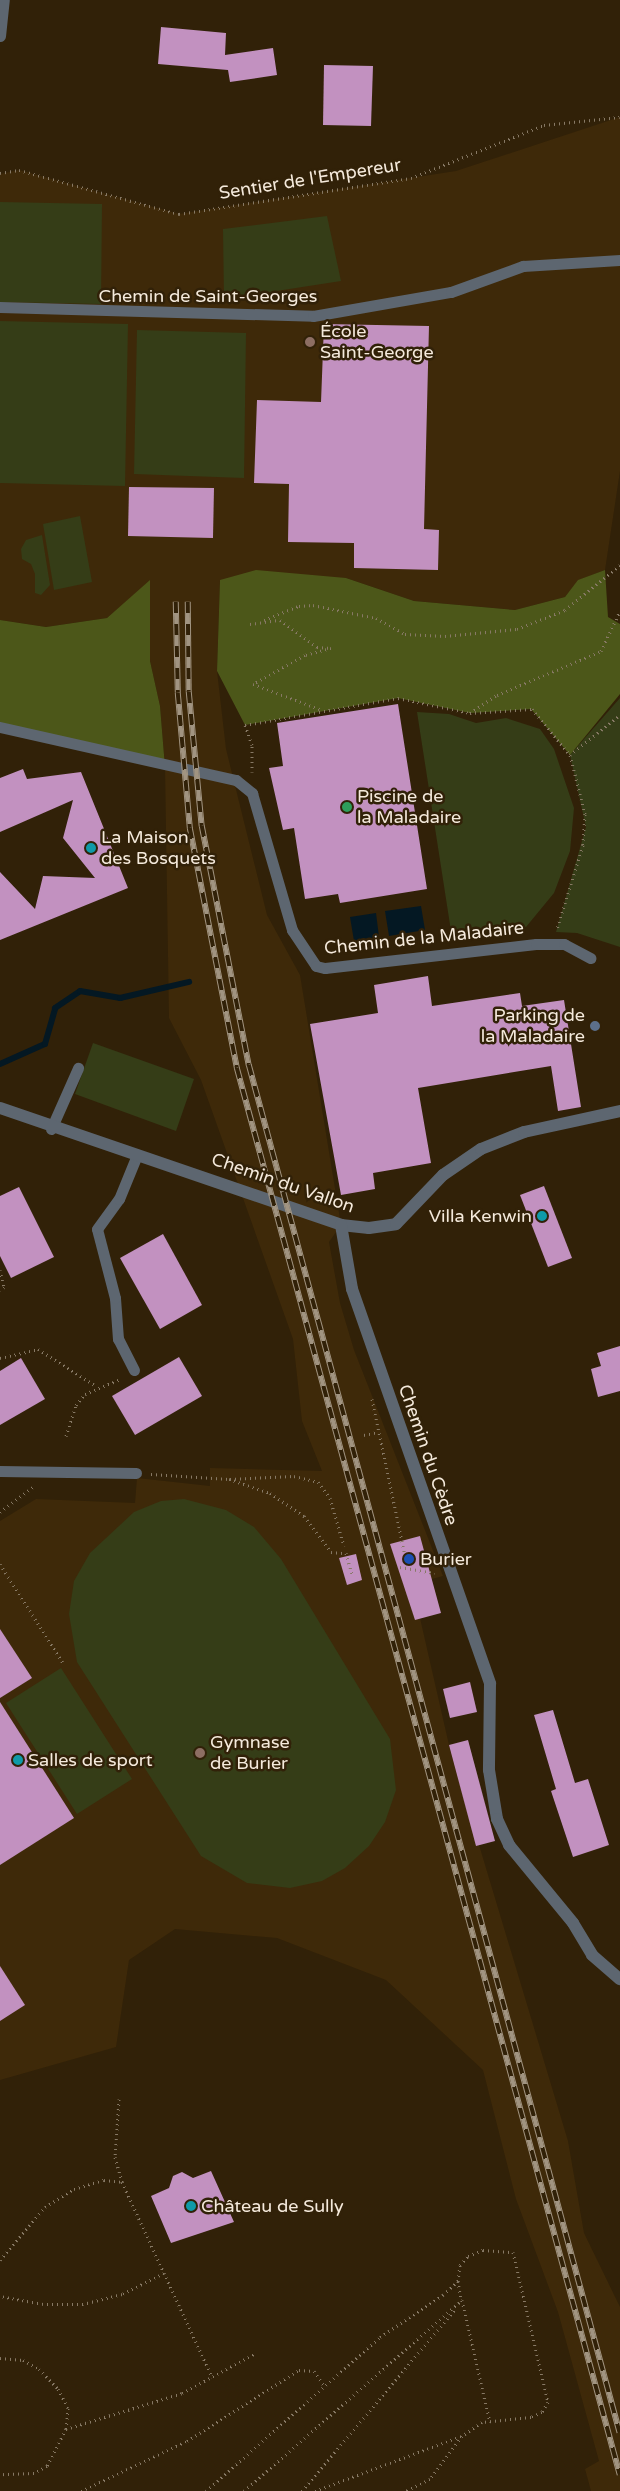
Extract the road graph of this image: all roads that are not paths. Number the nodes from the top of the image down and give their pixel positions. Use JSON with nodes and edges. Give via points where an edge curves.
{"nodes":[{"id":1,"x":4,"y":0,"type":"edge"},
{"id":2,"x":0,"y":36,"type":"edge"},
{"id":3,"x":620,"y":260,"type":"edge"},
{"id":4,"x":0,"y":307,"type":"edge"},
{"id":5,"x":0,"y":727,"type":"edge"},
{"id":6,"x":590,"y":958,"type":"dead end"},
{"id":7,"x":78,"y":1068,"type":"dead end"},
{"id":8,"x":0,"y":1108,"type":"edge"},
{"id":9,"x":620,"y":1111,"type":"edge"},
{"id":10,"x":51,"y":1129,"type":"junction"},
{"id":11,"x":138,"y":1155,"type":"junction"},
{"id":12,"x":341,"y":1225,"type":"junction"},
{"id":13,"x":130,"y":1373,"type":"road end"},
{"id":14,"x":0,"y":1471,"type":"edge"},
{"id":15,"x":136,"y":1473,"type":"road end"},
{"id":16,"x":620,"y":1979,"type":"edge"}],
"edges":[{"from":1,"to":2,"type":"lane"},
{"from":3,"to":4,"type":"lane","name":"Chemin de Saint-Georges","via":[[523,266],[451,292],[313,316],[135,314]]},
{"from":5,"to":6,"type":"lane","name":"Chemin de la Maladaire","via":[[236,780],[252,793],[292,930],[316,966],[325,968],[536,944],[564,944]]},
{"from":7,"to":10,"type":"lane"},
{"from":8,"to":10,"type":"street","name":"Chemin du Vallon"},
{"from":9,"to":12,"type":"street","name":"Chemin du Vallon","via":[[524,1132],[481,1149],[443,1175],[396,1224],[369,1228]]},
{"from":10,"to":11,"type":"street","name":"Chemin du Vallon"},
{"from":11,"to":12,"type":"street","name":"Chemin du Vallon"},
{"from":11,"to":13,"type":"lane","via":[[119,1199],[97,1229],[115,1298],[118,1339]]},
{"from":12,"to":16,"type":"street","name":"Chemin du Cèdre","via":[[352,1288],[490,1684],[489,1770],[497,1819],[509,1845],[578,1932],[592,1955]]},
{"from":14,"to":15,"type":"lane"}]}
